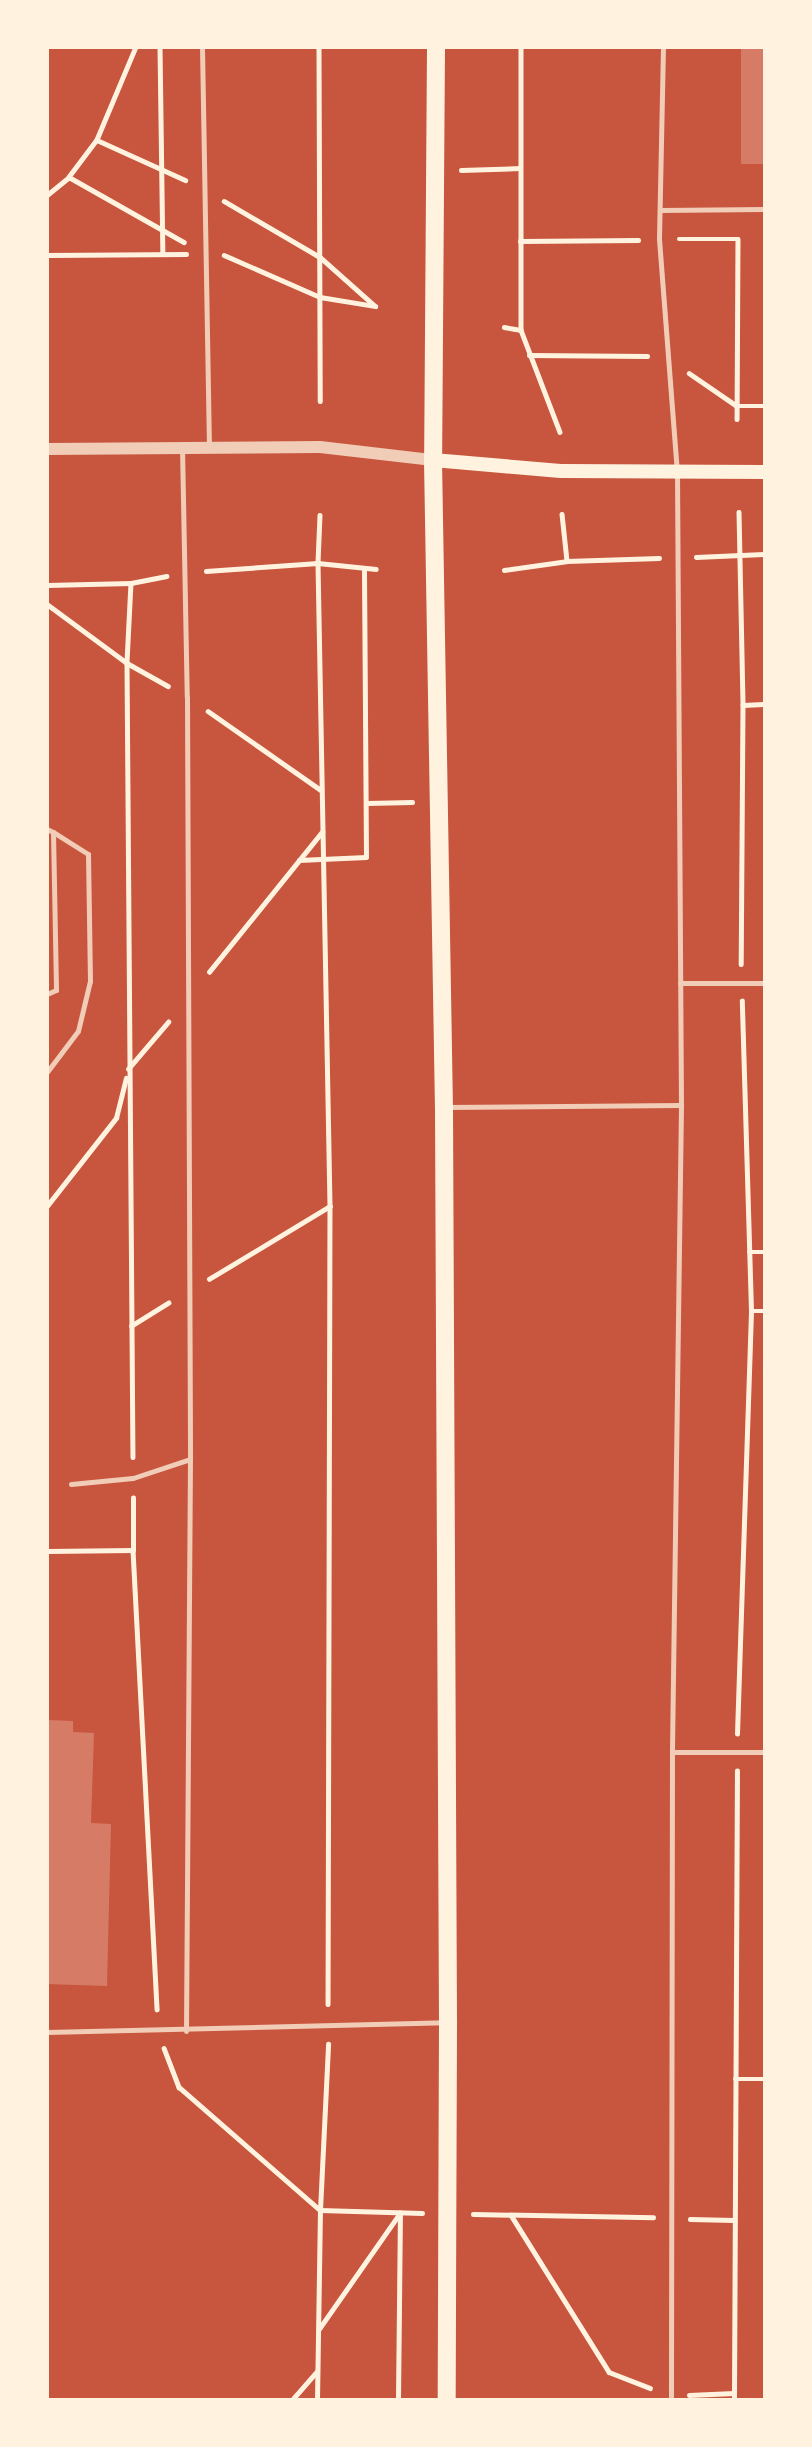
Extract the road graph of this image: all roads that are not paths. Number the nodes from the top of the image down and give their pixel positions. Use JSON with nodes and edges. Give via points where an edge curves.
{"nodes":[{"id":1,"x":202,"y":47,"type":"edge"},
{"id":2,"x":436,"y":47,"type":"edge"},
{"id":3,"x":663,"y":47,"type":"edge"},
{"id":4,"x":661,"y":209,"type":"junction"},
{"id":5,"x":765,"y":209,"type":"edge"},
{"id":6,"x":182,"y":447,"type":"junction"},
{"id":7,"x":209,"y":448,"type":"junction"},
{"id":8,"x":47,"y":449,"type":"edge"},
{"id":9,"x":433,"y":460,"type":"junction"},
{"id":10,"x":677,"y":471,"type":"junction"},
{"id":11,"x":765,"y":472,"type":"edge"},
{"id":12,"x":50,"y":831,"type":"edge"},
{"id":13,"x":680,"y":983,"type":"junction"},
{"id":14,"x":765,"y":983,"type":"edge"},
{"id":15,"x":47,"y":994,"type":"edge"},
{"id":16,"x":47,"y":1072,"type":"edge"},
{"id":17,"x":681,"y":1105,"type":"junction"},
{"id":18,"x":443,"y":1108,"type":"junction"},
{"id":19,"x":190,"y":1459,"type":"junction"},
{"id":20,"x":71,"y":1483,"type":"dead end"},
{"id":21,"x":673,"y":1752,"type":"junction"},
{"id":22,"x":765,"y":1752,"type":"edge"},
{"id":23,"x":448,"y":2022,"type":"junction"},
{"id":24,"x":186,"y":2031,"type":"junction"},
{"id":25,"x":47,"y":2032,"type":"edge"},
{"id":26,"x":671,"y":2398,"type":"edge"},
{"id":27,"x":447,"y":2400,"type":"edge"}],
"edges":[{"from":1,"to":7,"type":"lane"},
{"from":2,"to":9,"type":"main road"},
{"from":3,"to":4,"type":"lane"},
{"from":4,"to":5,"type":"lane"},
{"from":4,"to":10,"type":"lane","via":[[659,239]]},
{"from":6,"to":7,"type":"street"},
{"from":6,"to":8,"type":"street"},
{"from":6,"to":19,"type":"lane"},
{"from":7,"to":9,"type":"street","via":[[320,447]]},
{"from":9,"to":10,"type":"main road","via":[[561,471]]},
{"from":9,"to":18,"type":"main road"},
{"from":10,"to":11,"type":"main road"},
{"from":10,"to":13,"type":"lane"},
{"from":12,"to":15,"type":"lane","via":[[56,990]]},
{"from":12,"to":16,"type":"lane","via":[[88,853],[90,981],[78,1031]]},
{"from":13,"to":14,"type":"lane"},
{"from":13,"to":17,"type":"lane"},
{"from":17,"to":18,"type":"lane"},
{"from":17,"to":21,"type":"lane"},
{"from":18,"to":23,"type":"main road"},
{"from":19,"to":20,"type":"lane","via":[[133,1478]]},
{"from":19,"to":24,"type":"lane"},
{"from":21,"to":22,"type":"lane"},
{"from":21,"to":26,"type":"lane"},
{"from":23,"to":24,"type":"lane"},
{"from":23,"to":27,"type":"main road"},
{"from":24,"to":25,"type":"lane"}]}
